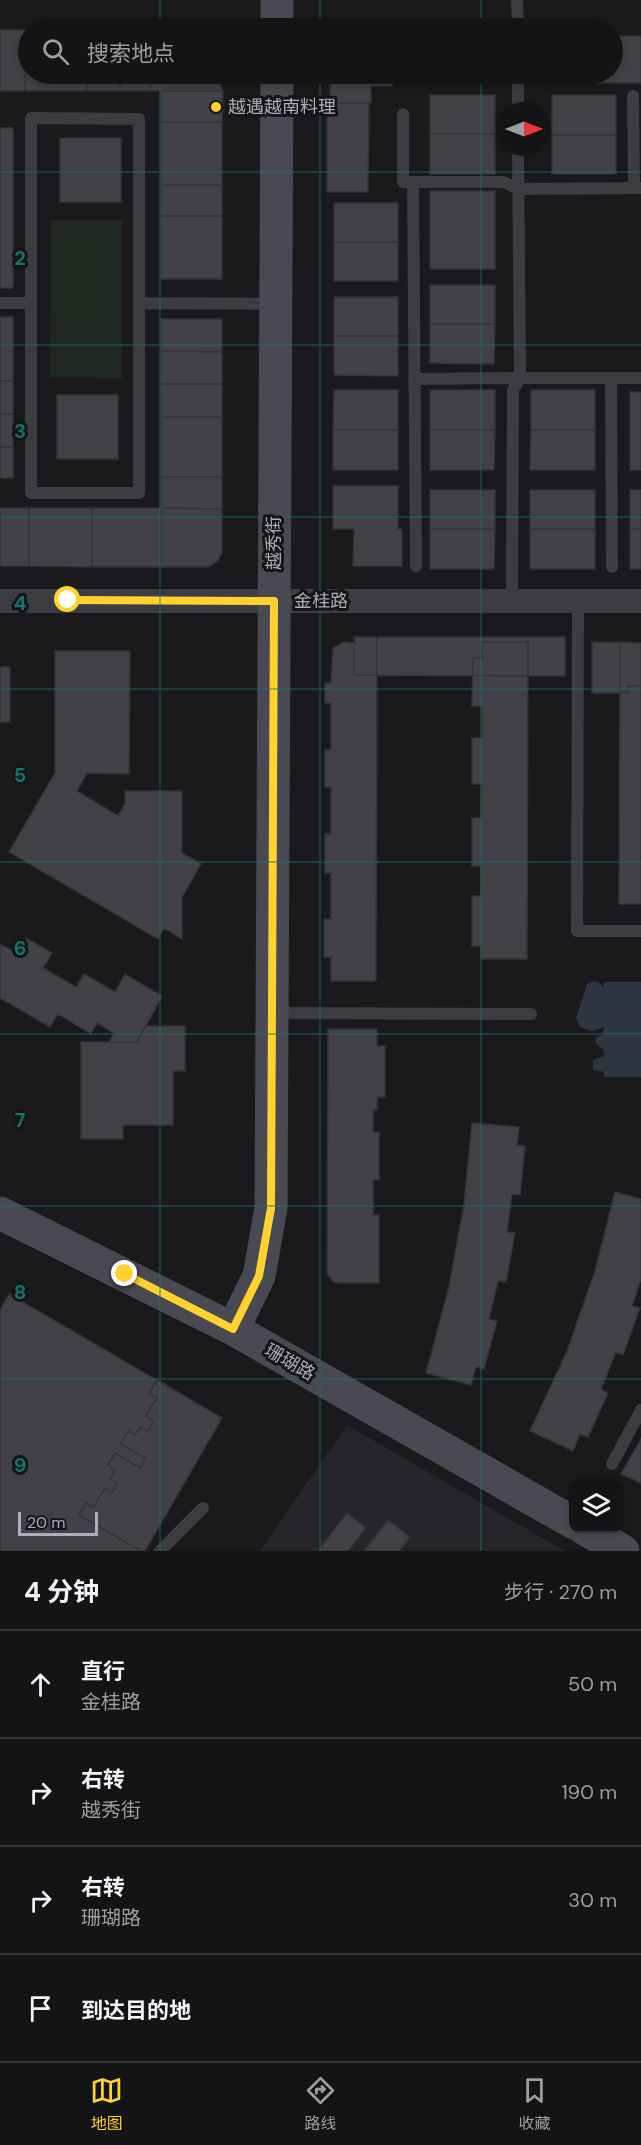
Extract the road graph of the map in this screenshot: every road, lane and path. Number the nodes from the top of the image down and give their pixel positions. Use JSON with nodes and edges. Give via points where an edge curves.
{"nodes":[{"id":1,"x":277,"y":0,"type":"edge"},
{"id":2,"x":518,"y":0,"type":"edge"},
{"id":3,"x":277,"y":18,"type":"edge"},
{"id":4,"x":518,"y":18,"type":"edge"},
{"id":5,"x":277,"y":84,"type":"edge"},
{"id":6,"x":518,"y":84,"type":"edge"},
{"id":7,"x":633,"y":96,"type":"dead end"},
{"id":8,"x":518,"y":102,"type":"edge"},
{"id":9,"x":403,"y":114,"type":"dead end"},
{"id":10,"x":518,"y":156,"type":"edge"},
{"id":11,"x":413,"y":182,"type":"junction"},
{"id":12,"x":637,"y":188,"type":"edge"},
{"id":13,"x":519,"y":189,"type":"junction"},
{"id":14,"x":0,"y":303,"type":"edge"},
{"id":15,"x":32,"y":303,"type":"junction"},
{"id":16,"x":139,"y":303,"type":"junction"},
{"id":17,"x":276,"y":304,"type":"junction"},
{"id":18,"x":520,"y":378,"type":"junction"},
{"id":19,"x":611,"y":378,"type":"junction"},
{"id":20,"x":641,"y":378,"type":"edge"},
{"id":21,"x":414,"y":379,"type":"junction"},
{"id":22,"x":416,"y":566,"type":"dead end"},
{"id":23,"x":612,"y":567,"type":"dead end"},
{"id":24,"x":0,"y":600,"type":"edge"},
{"id":25,"x":274,"y":601,"type":"junction"},
{"id":26,"x":512,"y":601,"type":"junction"},
{"id":27,"x":578,"y":601,"type":"junction"},
{"id":28,"x":641,"y":601,"type":"edge"},
{"id":29,"x":641,"y":931,"type":"edge"},
{"id":30,"x":272,"y":1013,"type":"junction"},
{"id":31,"x":531,"y":1014,"type":"dead end"},
{"id":32,"x":0,"y":1213,"type":"edge"},
{"id":33,"x":233,"y":1329,"type":"junction"},
{"id":34,"x":641,"y":1410,"type":"edge"},
{"id":35,"x":612,"y":1464,"type":"dead end"},
{"id":36,"x":203,"y":1508,"type":"dead end"},
{"id":37,"x":569,"y":1521,"type":"edge"},
{"id":38,"x":592,"y":1533,"type":"edge"},
{"id":39,"x":160,"y":1551,"type":"edge"},
{"id":40,"x":623,"y":1551,"type":"edge"}],
"edges":[{"from":1,"to":3,"type":"street"},
{"from":2,"to":4,"type":"lane"},
{"from":5,"to":17,"type":"street","name":"越秀街"},
{"from":6,"to":8,"type":"lane"},
{"from":7,"to":12,"type":"lane"},
{"from":9,"to":11,"type":"lane","via":[[403,182]]},
{"from":10,"to":13,"type":"lane"},
{"from":11,"to":13,"type":"lane","via":[[503,182]]},
{"from":11,"to":21,"type":"lane"},
{"from":12,"to":13,"type":"lane"},
{"from":13,"to":18,"type":"lane"},
{"from":14,"to":15,"type":"lane"},
{"from":15,"to":16,"type":"lane","via":[[32,118],[139,119]]},
{"from":15,"to":16,"type":"lane","via":[[31,493],[139,493]]},
{"from":16,"to":17,"type":"lane"},
{"from":17,"to":25,"type":"street","name":"越秀街"},
{"from":18,"to":19,"type":"lane"},
{"from":18,"to":21,"type":"lane"},
{"from":18,"to":26,"type":"lane","via":[[513,390]]},
{"from":19,"to":20,"type":"lane"},
{"from":19,"to":23,"type":"lane"},
{"from":21,"to":22,"type":"lane"},
{"from":24,"to":25,"type":"street","name":"金桂路"},
{"from":25,"to":26,"type":"street","name":"金桂路"},
{"from":25,"to":30,"type":"street","name":"越秀街"},
{"from":26,"to":27,"type":"street","name":"金桂路"},
{"from":27,"to":28,"type":"street","name":"金桂路"},
{"from":27,"to":29,"type":"lane","via":[[577,931]]},
{"from":30,"to":31,"type":"lane"},
{"from":30,"to":33,"type":"street","name":"越秀街","via":[[271,1208],[259,1276]]},
{"from":32,"to":33,"type":"street","name":"珊瑚路"},
{"from":33,"to":37,"type":"street","name":"珊瑚路"},
{"from":34,"to":35,"type":"lane"},
{"from":36,"to":39,"type":"lane"},
{"from":38,"to":40,"type":"street"}]}
